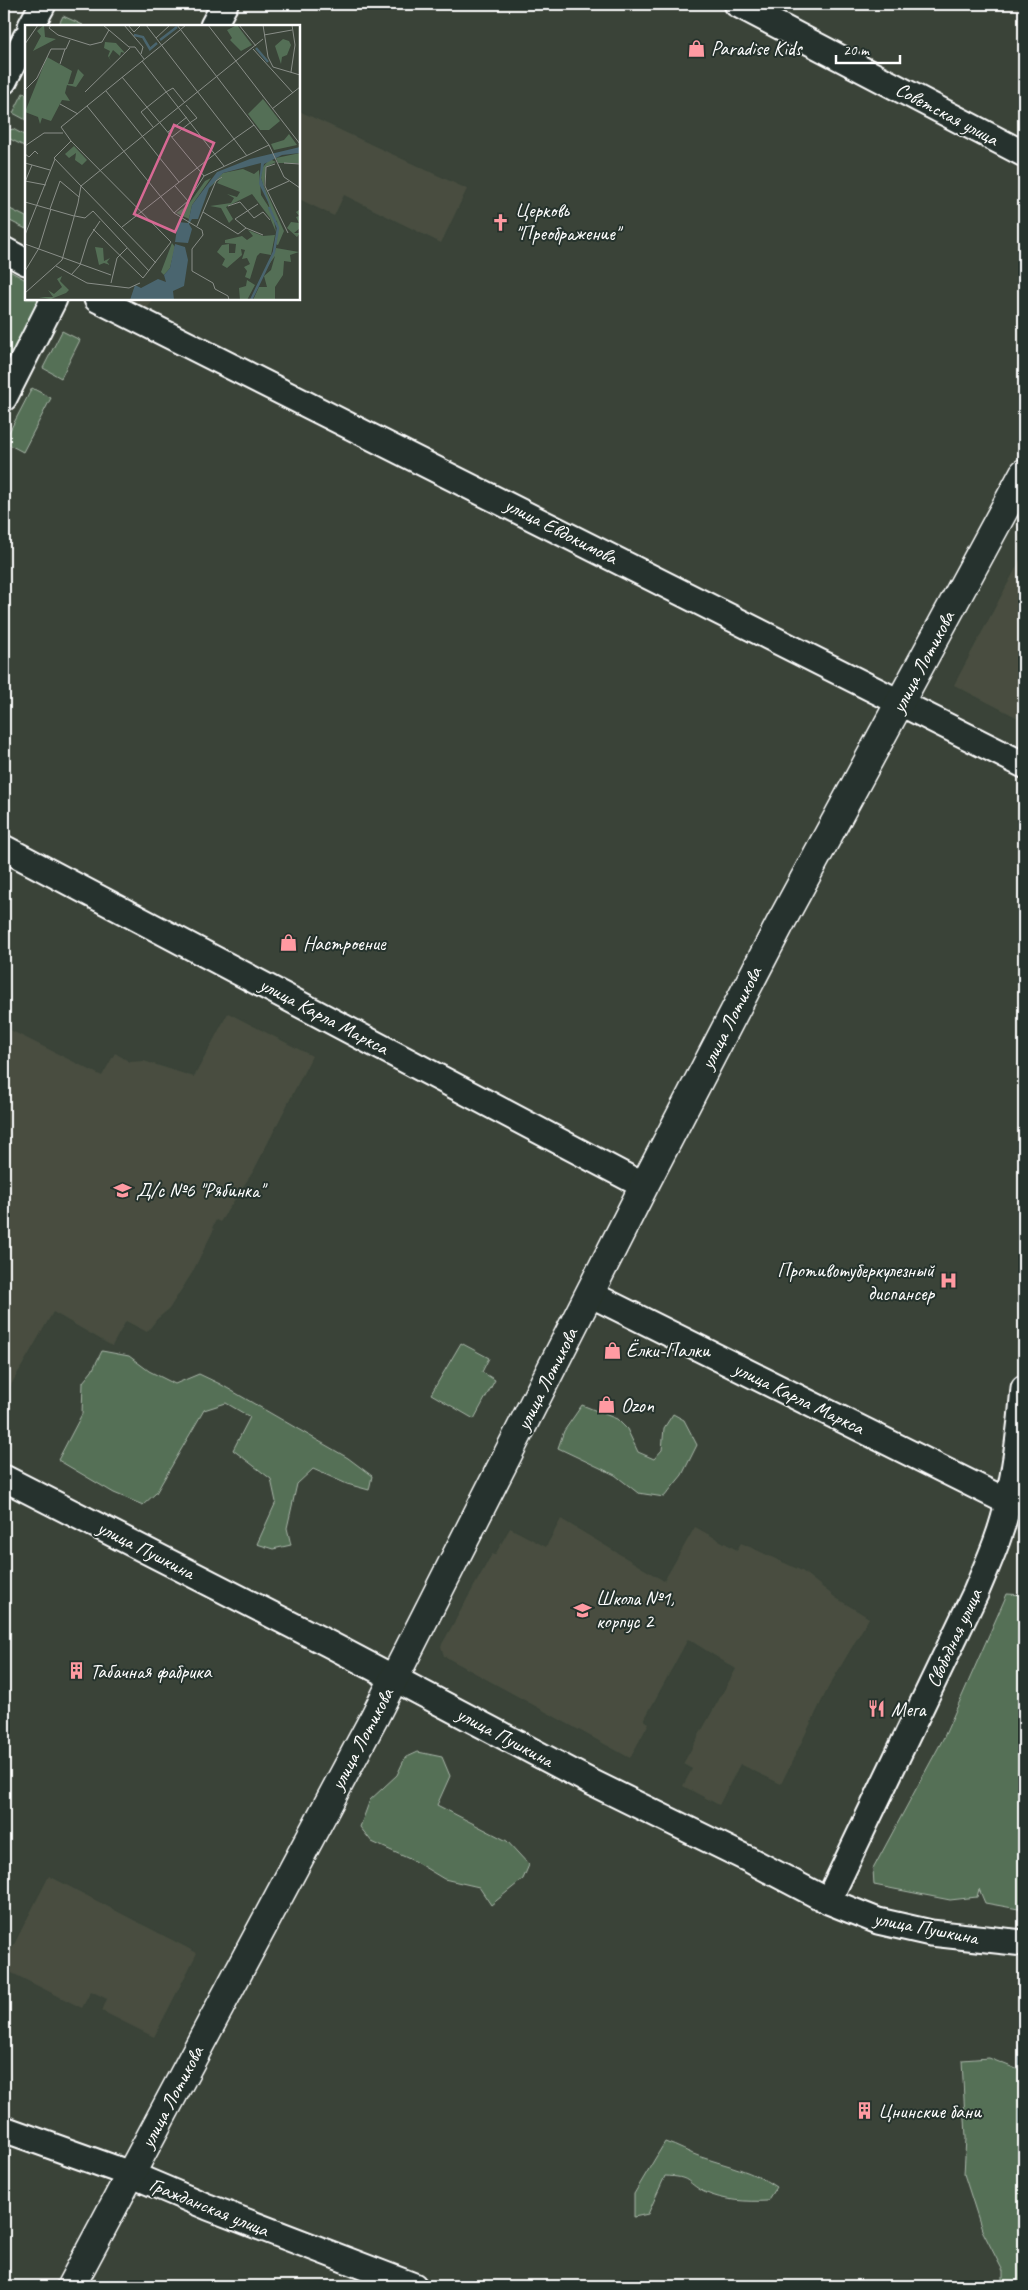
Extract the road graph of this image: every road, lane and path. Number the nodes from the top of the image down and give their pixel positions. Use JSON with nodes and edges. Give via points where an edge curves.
{"nodes":[{"id":1,"x":43,"y":4,"type":"edge"},
{"id":2,"x":225,"y":4,"type":"edge"},
{"id":3,"x":737,"y":4,"type":"edge"},
{"id":4,"x":32,"y":25,"type":"edge"},
{"id":5,"x":214,"y":25,"type":"edge"},
{"id":6,"x":25,"y":39,"type":"edge"},
{"id":7,"x":4,"y":81,"type":"edge"},
{"id":8,"x":1024,"y":154,"type":"edge"},
{"id":9,"x":4,"y":250,"type":"edge"},
{"id":10,"x":25,"y":261,"type":"edge"},
{"id":11,"x":53,"y":300,"type":"edge"},
{"id":12,"x":99,"y":300,"type":"edge"},
{"id":13,"x":4,"y":398,"type":"edge"},
{"id":14,"x":1024,"y":472,"type":"edge"},
{"id":15,"x":901,"y":702,"type":"junction"},
{"id":16,"x":1024,"y":765,"type":"edge"},
{"id":17,"x":4,"y":848,"type":"edge"},
{"id":18,"x":644,"y":1186,"type":"junction"},
{"id":19,"x":590,"y":1294,"type":"junction"},
{"id":20,"x":1024,"y":1388,"type":"edge"},
{"id":21,"x":4,"y":1478,"type":"edge"},
{"id":22,"x":1008,"y":1502,"type":"junction"},
{"id":23,"x":394,"y":1678,"type":"junction"},
{"id":24,"x":828,"y":1901,"type":"junction"},
{"id":25,"x":1024,"y":1943,"type":"edge"},
{"id":26,"x":4,"y":2129,"type":"edge"},
{"id":27,"x":130,"y":2174,"type":"junction"},
{"id":28,"x":71,"y":2286,"type":"edge"},
{"id":29,"x":414,"y":2286,"type":"edge"}],
"edges":[{"from":1,"to":4,"type":"street"},
{"from":2,"to":5,"type":"street"},
{"from":3,"to":8,"type":"street","name":"Советская улица"},
{"from":6,"to":7,"type":"street"},
{"from":9,"to":10,"type":"street"},
{"from":11,"to":13,"type":"street"},
{"from":12,"to":15,"type":"street","name":"улица Евдокимова"},
{"from":14,"to":15,"type":"street","name":"улица Лотикова"},
{"from":15,"to":16,"type":"street","name":"улица Евдокимова"},
{"from":15,"to":18,"type":"street","name":"улица Лотикова","via":[[780,924]]},
{"from":17,"to":18,"type":"street","name":"улица Карла Маркса"},
{"from":18,"to":19,"type":"street","name":"улица Лотикова"},
{"from":19,"to":22,"type":"street","name":"улица Карла Маркса"},
{"from":19,"to":23,"type":"street","name":"улица Лотикова"},
{"from":20,"to":22,"type":"street","name":"Свободная улица"},
{"from":21,"to":23,"type":"street","name":"улица Пушкина"},
{"from":22,"to":24,"type":"street","name":"Свободная улица","via":[[994,1550],[976,1592]]},
{"from":23,"to":24,"type":"street","name":"улица Пушкина"},
{"from":23,"to":27,"type":"street","name":"улица Лотикова"},
{"from":24,"to":25,"type":"street","name":"улица Пушкина","via":[[878,1922],[958,1937]]},
{"from":26,"to":27,"type":"street","name":"Гражданская улица"},
{"from":27,"to":28,"type":"street","name":"улица Лотикова"},
{"from":27,"to":29,"type":"street","name":"Гражданская улица"}]}
